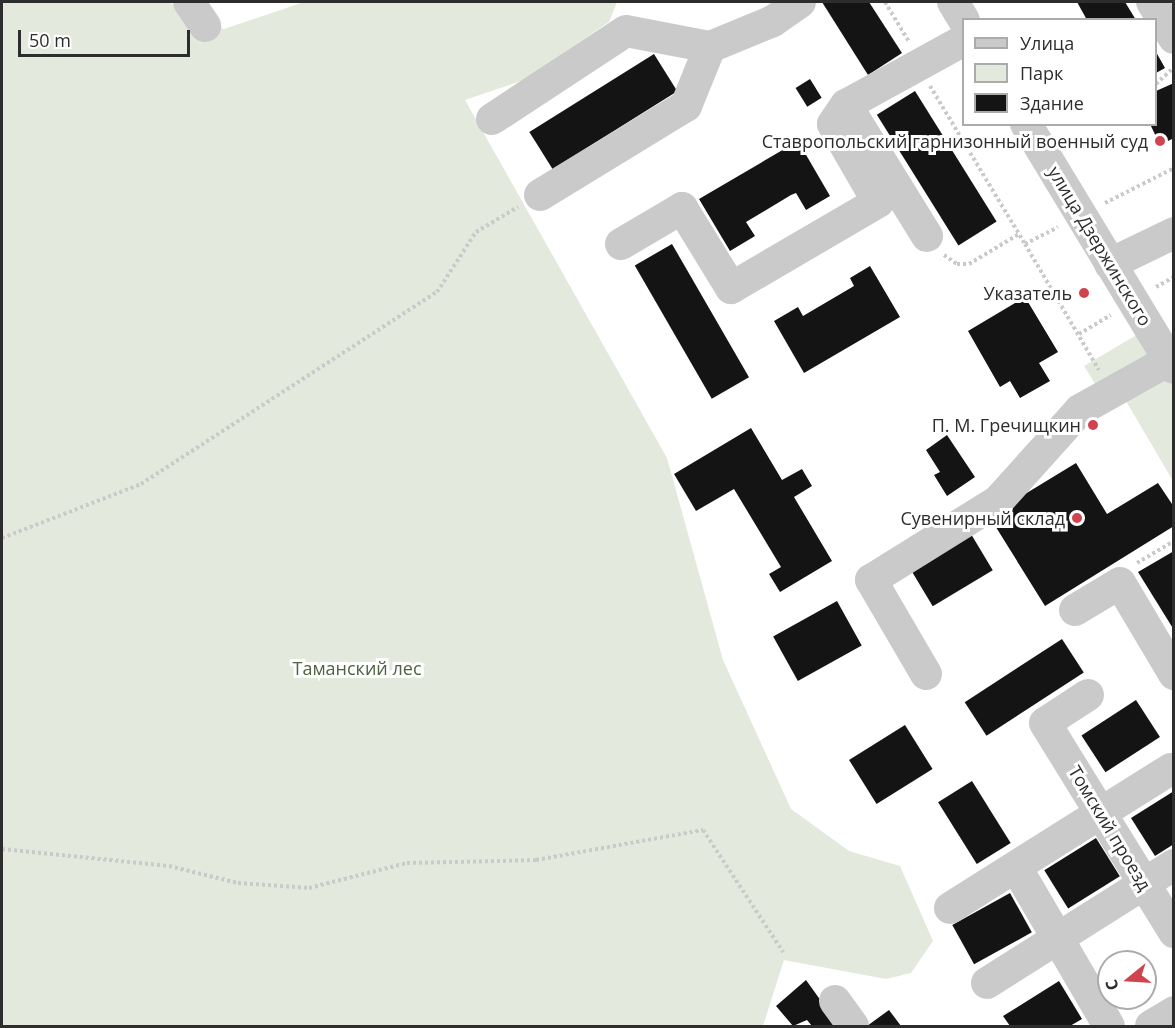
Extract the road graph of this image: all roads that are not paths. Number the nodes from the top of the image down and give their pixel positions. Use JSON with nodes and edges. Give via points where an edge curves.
{"nodes":[{"id":1,"x":800,"y":2,"type":"edge"},
{"id":2,"x":952,"y":2,"type":"edge"},
{"id":3,"x":1152,"y":2,"type":"edge"},
{"id":4,"x":962,"y":18,"type":"edge"},
{"id":5,"x":1173,"y":38,"type":"edge"},
{"id":6,"x":962,"y":41,"type":"edge"},
{"id":7,"x":710,"y":47,"type":"junction"},
{"id":8,"x":846,"y":105,"type":"junction"},
{"id":9,"x":492,"y":119,"type":"dead end"},
{"id":10,"x":1027,"y":126,"type":"edge"},
{"id":11,"x":540,"y":195,"type":"road end"},
{"id":12,"x":1173,"y":232,"type":"edge"},
{"id":13,"x":927,"y":236,"type":"road end"},
{"id":14,"x":621,"y":244,"type":"dead end"},
{"id":15,"x":1110,"y":264,"type":"junction"},
{"id":16,"x":1171,"y":364,"type":"edge"},
{"id":17,"x":1075,"y":610,"type":"dead end"},
{"id":18,"x":926,"y":674,"type":"dead end"},
{"id":19,"x":1173,"y":674,"type":"edge"},
{"id":20,"x":1088,"y":695,"type":"dead end"},
{"id":21,"x":1171,"y":769,"type":"dead end"},
{"id":22,"x":1101,"y":813,"type":"junction"},
{"id":23,"x":1173,"y":865,"type":"edge"},
{"id":24,"x":1016,"y":867,"type":"junction"},
{"id":25,"x":1144,"y":884,"type":"junction"},
{"id":26,"x":950,"y":908,"type":"dead end"},
{"id":27,"x":1173,"y":932,"type":"edge"},
{"id":28,"x":1058,"y":940,"type":"junction"},
{"id":29,"x":987,"y":984,"type":"dead end"},
{"id":30,"x":835,"y":1001,"type":"dead end"},
{"id":31,"x":1173,"y":1012,"type":"edge"},
{"id":32,"x":853,"y":1026,"type":"edge"},
{"id":33,"x":1108,"y":1026,"type":"edge"},
{"id":34,"x":1151,"y":1026,"type":"edge"}],
"edges":[{"from":1,"to":7,"type":"street","via":[[773,21]]},
{"from":2,"to":4,"type":"street"},
{"from":3,"to":5,"type":"street"},
{"from":6,"to":8,"type":"street"},
{"from":7,"to":9,"type":"street","via":[[626,31]]},
{"from":7,"to":11,"type":"street","via":[[686,106]]},
{"from":8,"to":13,"type":"street"},
{"from":8,"to":14,"type":"street","via":[[833,124],[878,202],[731,288],[682,208]]},
{"from":10,"to":15,"type":"street","name":"улица Дзержинского"},
{"from":12,"to":15,"type":"street"},
{"from":15,"to":16,"type":"street","name":"улица Дзержинского"},
{"from":16,"to":18,"type":"street","via":[[1080,410],[998,501],[871,580]]},
{"from":17,"to":19,"type":"street","via":[[1120,583]]},
{"from":20,"to":22,"type":"street","name":"Томский проезд","via":[[1046,723]]},
{"from":21,"to":22,"type":"street"},
{"from":22,"to":24,"type":"street"},
{"from":22,"to":25,"type":"street","name":"Томский проезд"},
{"from":23,"to":25,"type":"street"},
{"from":24,"to":26,"type":"street"},
{"from":24,"to":28,"type":"street"},
{"from":25,"to":27,"type":"street","name":"Томский проезд"},
{"from":25,"to":28,"type":"street"},
{"from":28,"to":29,"type":"street"},
{"from":28,"to":33,"type":"street"},
{"from":30,"to":32,"type":"street"},
{"from":31,"to":34,"type":"street"}]}
